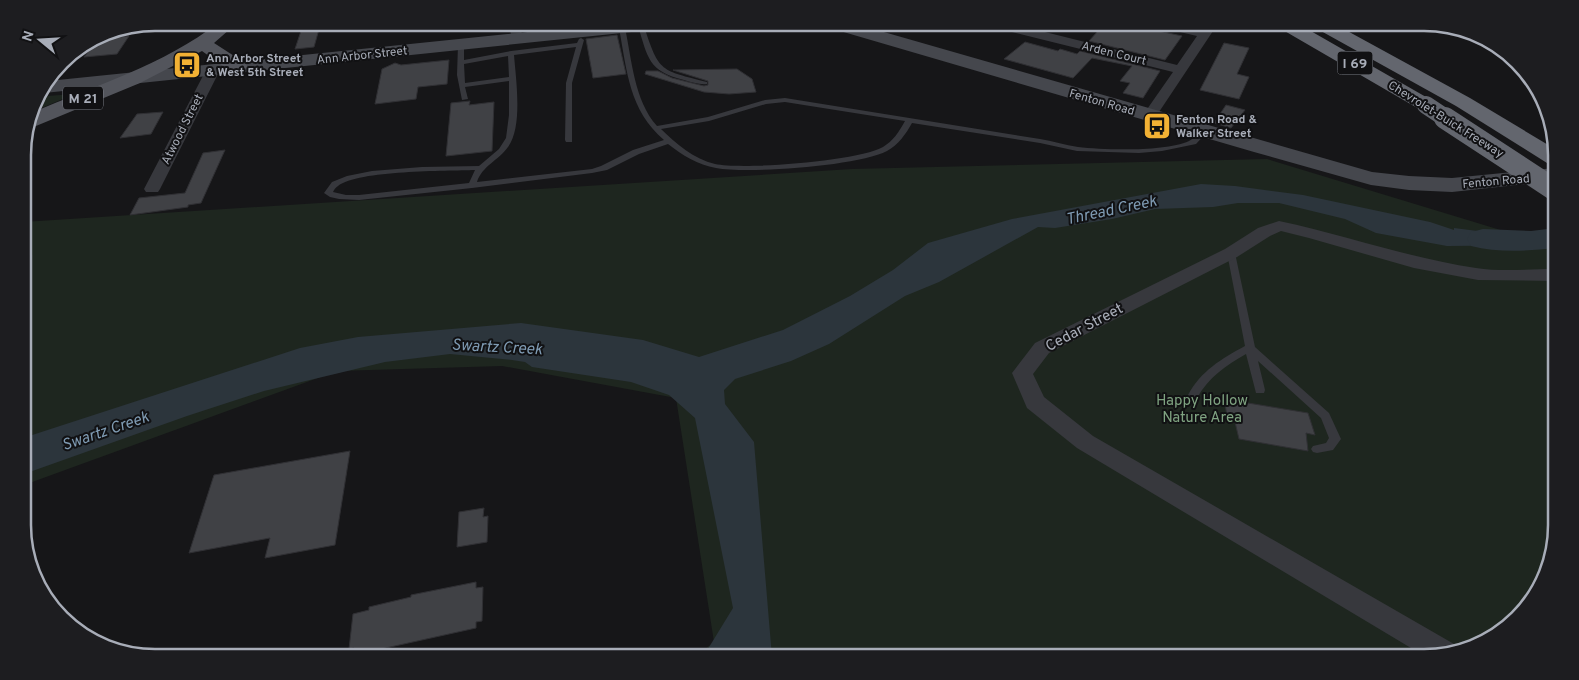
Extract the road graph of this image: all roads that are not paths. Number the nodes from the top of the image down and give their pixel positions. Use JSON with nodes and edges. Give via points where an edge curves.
{"nodes":[{"id":1,"x":862,"y":31,"type":"edge"},
{"id":2,"x":1026,"y":31,"type":"edge"},
{"id":3,"x":1202,"y":31,"type":"edge"},
{"id":4,"x":1298,"y":31,"type":"edge"},
{"id":5,"x":1334,"y":31,"type":"edge"},
{"id":6,"x":217,"y":32,"type":"edge"},
{"id":7,"x":607,"y":32,"type":"edge"},
{"id":8,"x":623,"y":32,"type":"edge"},
{"id":9,"x":643,"y":32,"type":"edge"},
{"id":10,"x":514,"y":38,"type":"edge"},
{"id":11,"x":581,"y":38,"type":"junction"},
{"id":12,"x":201,"y":44,"type":"junction"},
{"id":13,"x":461,"y":45,"type":"junction"},
{"id":14,"x":460,"y":63,"type":"junction"},
{"id":15,"x":239,"y":67,"type":"junction"},
{"id":16,"x":213,"y":70,"type":"junction"},
{"id":17,"x":1182,"y":70,"type":"junction"},
{"id":18,"x":132,"y":78,"type":"junction"},
{"id":19,"x":512,"y":79,"type":"junction"},
{"id":20,"x":705,"y":83,"type":"dead end"},
{"id":21,"x":462,"y":85,"type":"junction"},
{"id":22,"x":52,"y":86,"type":"edge"},
{"id":23,"x":464,"y":99,"type":"dead end"},
{"id":24,"x":1150,"y":115,"type":"junction"},
{"id":25,"x":37,"y":119,"type":"edge"},
{"id":26,"x":909,"y":121,"type":"junction"},
{"id":27,"x":656,"y":128,"type":"junction"},
{"id":28,"x":1204,"y":131,"type":"junction"},
{"id":29,"x":569,"y":140,"type":"dead end"},
{"id":30,"x":670,"y":141,"type":"junction"},
{"id":31,"x":1548,"y":154,"type":"edge"},
{"id":32,"x":480,"y":168,"type":"junction"},
{"id":33,"x":1548,"y":176,"type":"edge"},
{"id":34,"x":1548,"y":185,"type":"edge"},
{"id":35,"x":472,"y":186,"type":"junction"},
{"id":36,"x":152,"y":189,"type":"dead end"},
{"id":37,"x":1231,"y":252,"type":"junction"},
{"id":38,"x":1548,"y":275,"type":"edge"},
{"id":39,"x":1250,"y":348,"type":"junction"},
{"id":40,"x":1260,"y":390,"type":"dead end"},
{"id":41,"x":1193,"y":394,"type":"dead end"},
{"id":42,"x":1317,"y":449,"type":"dead end"},
{"id":43,"x":1435,"y":648,"type":"edge"}],
"edges":[{"from":1,"to":24,"type":"street","name":"Fenton Road"},
{"from":2,"to":17,"type":"street","name":"Arden Court"},
{"from":3,"to":17,"type":"street"},
{"from":4,"to":34,"type":"highway","name":"Chevrolet-Buick Freeway","number":"I 69","bridge":true,"via":[[1426,105]]},
{"from":5,"to":31,"type":"highway","name":"Chevrolet-Buick Freeway","number":"I 69","via":[[1463,102]]},
{"from":6,"to":12,"type":"main road","number":"M 21"},
{"from":7,"to":11,"type":"street","name":"Ann Arbor Street"},
{"from":8,"to":27,"type":"lane","via":[[639,103]]},
{"from":9,"to":20,"type":"lane","via":[[658,67]]},
{"from":10,"to":11,"type":"street","name":"Ann Arbor Street","via":[[546,42]]},
{"from":10,"to":13,"type":"street","name":"Ann Arbor Street"},
{"from":10,"to":14,"type":"lane"},
{"from":10,"to":19,"type":"lane"},
{"from":11,"to":29,"type":"lane","via":[[569,83]]},
{"from":12,"to":15,"type":"main road"},
{"from":12,"to":18,"type":"main road","number":"M 21"},
{"from":13,"to":14,"type":"lane"},
{"from":13,"to":15,"type":"street","name":"Ann Arbor Street"},
{"from":14,"to":21,"type":"lane"},
{"from":15,"to":16,"type":"street","name":"Ann Arbor Street"},
{"from":16,"to":18,"type":"street","name":"Ann Arbor Street"},
{"from":16,"to":36,"type":"street","name":"Atwood Street"},
{"from":17,"to":24,"type":"street"},
{"from":18,"to":22,"type":"street","name":"Ann Arbor Street"},
{"from":18,"to":25,"type":"main road","number":"M 21"},
{"from":19,"to":21,"type":"lane"},
{"from":19,"to":32,"type":"lane","via":[[513,105],[508,141]]},
{"from":21,"to":23,"type":"lane"},
{"from":24,"to":28,"type":"street","name":"Fenton Road"},
{"from":26,"to":27,"type":"lane","via":[[777,100],[709,119]]},
{"from":26,"to":28,"type":"lane","via":[[1069,148],[1115,152],[1188,144],[1196,141]]},
{"from":26,"to":30,"type":"lane","via":[[899,138],[881,151],[854,158],[806,163],[746,168],[717,166],[692,157]]},
{"from":27,"to":30,"type":"lane"},
{"from":28,"to":33,"type":"street","name":"Fenton Road","via":[[1335,169],[1390,181],[1452,185]]},
{"from":30,"to":35,"type":"lane","via":[[598,170]]},
{"from":32,"to":35,"type":"lane"},
{"from":32,"to":35,"type":"lane","via":[[364,174],[334,183],[328,190],[330,195],[358,197]]},
{"from":37,"to":38,"type":"street","name":"Cedar Street","via":[[1279,226],[1414,262],[1478,274]]},
{"from":37,"to":39,"type":"lane"},
{"from":37,"to":43,"type":"street","name":"Cedar Street","via":[[1042,348],[1022,373],[1035,402],[1085,442]]},
{"from":39,"to":40,"type":"lane"},
{"from":39,"to":41,"type":"lane","via":[[1216,367],[1198,382]]},
{"from":39,"to":42,"type":"lane","via":[[1324,416],[1335,439],[1329,447]]}]}
